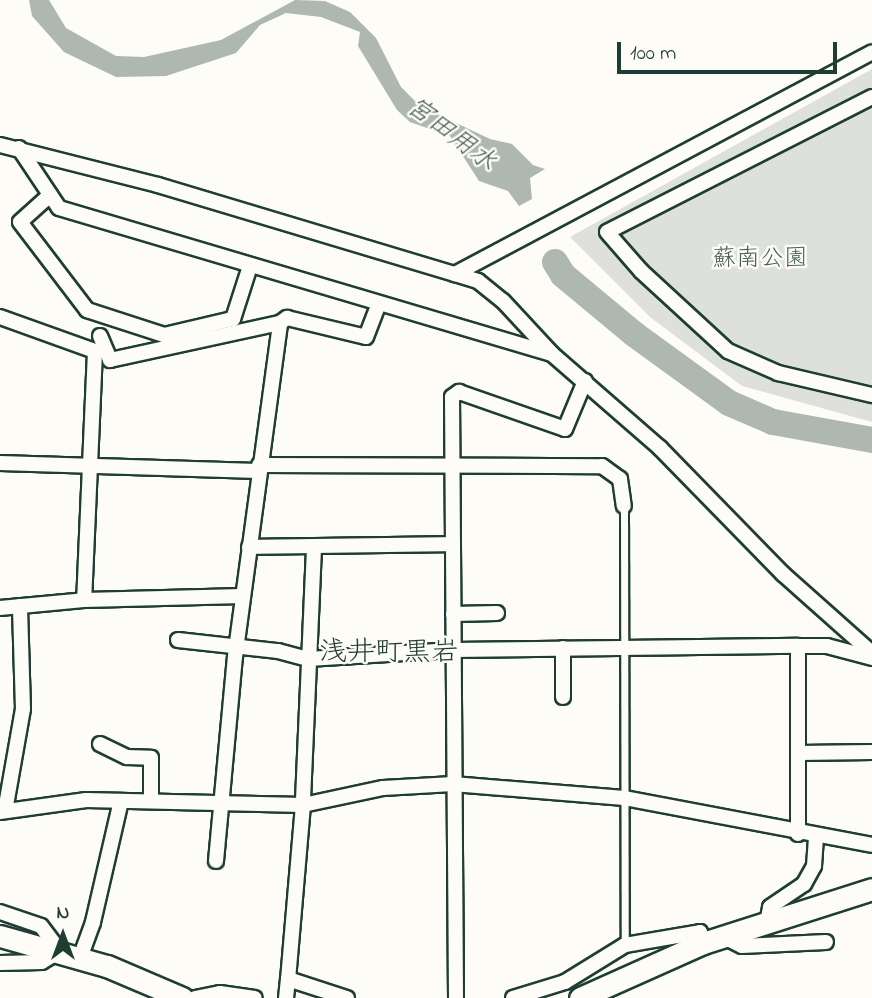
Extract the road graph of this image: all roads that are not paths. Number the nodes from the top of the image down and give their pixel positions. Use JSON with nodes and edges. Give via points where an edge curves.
{"nodes":[{"id":1,"x":872,"y":52,"type":"edge"},
{"id":2,"x":872,"y":97,"type":"edge"},
{"id":3,"x":0,"y":145,"type":"edge"},
{"id":4,"x":19,"y":148,"type":"junction"},
{"id":5,"x":50,"y":195,"type":"junction"},
{"id":6,"x":250,"y":267,"type":"junction"},
{"id":7,"x":455,"y":274,"type":"junction"},
{"id":8,"x":378,"y":306,"type":"junction"},
{"id":9,"x":0,"y":317,"type":"edge"},
{"id":10,"x":280,"y":323,"type":"junction"},
{"id":11,"x":100,"y":336,"type":"dead end"},
{"id":12,"x":552,"y":354,"type":"junction"},
{"id":13,"x":585,"y":381,"type":"junction"},
{"id":14,"x":872,"y":395,"type":"edge"},
{"id":15,"x":0,"y":463,"type":"edge"},
{"id":16,"x":453,"y":465,"type":"junction"},
{"id":17,"x":89,"y":466,"type":"junction"},
{"id":18,"x":259,"y":468,"type":"junction"},
{"id":19,"x":624,"y":506,"type":"joint"},
{"id":20,"x":453,"y":544,"type":"junction"},
{"id":21,"x":249,"y":547,"type":"junction"},
{"id":22,"x":314,"y":548,"type":"junction"},
{"id":23,"x":243,"y":596,"type":"junction"},
{"id":24,"x":85,"y":600,"type":"junction"},
{"id":25,"x":20,"y":606,"type":"junction"},
{"id":26,"x":0,"y":608,"type":"edge"},
{"id":27,"x":453,"y":614,"type":"junction"},
{"id":28,"x":497,"y":614,"type":"dead end"},
{"id":29,"x":178,"y":640,"type":"dead end"},
{"id":30,"x":623,"y":646,"type":"junction"},
{"id":31,"x":798,"y":646,"type":"junction"},
{"id":32,"x":237,"y":647,"type":"junction"},
{"id":33,"x":563,"y":648,"type":"junction"},
{"id":34,"x":453,"y":650,"type":"junction"},
{"id":35,"x":872,"y":656,"type":"edge"},
{"id":36,"x":308,"y":659,"type":"junction"},
{"id":37,"x":563,"y":696,"type":"dead end"},
{"id":38,"x":100,"y":744,"type":"dead end"},
{"id":39,"x":799,"y":752,"type":"junction"},
{"id":40,"x":872,"y":752,"type":"edge"},
{"id":41,"x":453,"y":784,"type":"junction"},
{"id":42,"x":624,"y":798,"type":"junction"},
{"id":43,"x":151,"y":800,"type":"junction"},
{"id":44,"x":121,"y":801,"type":"junction"},
{"id":45,"x":223,"y":801,"type":"junction"},
{"id":46,"x":303,"y":805,"type":"junction"},
{"id":47,"x":3,"y":811,"type":"edge"},
{"id":48,"x":798,"y":834,"type":"junction"},
{"id":49,"x":816,"y":836,"type":"junction"},
{"id":50,"x":872,"y":845,"type":"edge"},
{"id":51,"x":216,"y":861,"type":"dead end"},
{"id":52,"x":872,"y":889,"type":"edge"},
{"id":53,"x":0,"y":912,"type":"edge"},
{"id":54,"x":767,"y":923,"type":"junction"},
{"id":55,"x":0,"y":936,"type":"edge"},
{"id":56,"x":724,"y":937,"type":"junction"},
{"id":57,"x":826,"y":942,"type":"dead end"},
{"id":58,"x":703,"y":943,"type":"junction"},
{"id":59,"x":625,"y":945,"type":"junction"},
{"id":60,"x":70,"y":954,"type":"junction"},
{"id":61,"x":0,"y":963,"type":"edge"},
{"id":62,"x":288,"y":979,"type":"junction"},
{"id":63,"x":182,"y":998,"type":"edge"},
{"id":64,"x":195,"y":998,"type":"edge"},
{"id":65,"x":255,"y":998,"type":"edge"},
{"id":66,"x":286,"y":998,"type":"edge"},
{"id":67,"x":347,"y":998,"type":"edge"},
{"id":68,"x":456,"y":998,"type":"edge"},
{"id":69,"x":513,"y":998,"type":"edge"},
{"id":70,"x":579,"y":998,"type":"edge"}],
"edges":[{"from":1,"to":7,"type":"street"},
{"from":2,"to":14,"type":"street","via":[[607,232],[641,271],[728,351],[778,373]]},
{"from":3,"to":4,"type":"street"},
{"from":4,"to":5,"type":"street"},
{"from":4,"to":7,"type":"street"},
{"from":5,"to":6,"type":"street","via":[[59,208]]},
{"from":5,"to":6,"type":"street","via":[[20,222],[87,310],[164,335],[233,319]]},
{"from":6,"to":8,"type":"street"},
{"from":7,"to":12,"type":"street","via":[[478,281],[503,301]]},
{"from":8,"to":10,"type":"street","via":[[366,337],[287,317]]},
{"from":8,"to":12,"type":"street"},
{"from":9,"to":17,"type":"street","via":[[96,352]]},
{"from":10,"to":11,"type":"street","via":[[110,360]]},
{"from":10,"to":18,"type":"street"},
{"from":12,"to":13,"type":"street"},
{"from":13,"to":16,"type":"street","via":[[565,429],[459,392],[452,397]]},
{"from":13,"to":35,"type":"street","via":[[660,447],[783,574]]},
{"from":15,"to":17,"type":"street"},
{"from":16,"to":18,"type":"street"},
{"from":16,"to":19,"type":"street","via":[[602,466],[620,479]]},
{"from":16,"to":20,"type":"street"},
{"from":17,"to":18,"type":"street"},
{"from":17,"to":24,"type":"street"},
{"from":18,"to":21,"type":"street"},
{"from":19,"to":30,"type":"lane"},
{"from":20,"to":22,"type":"street"},
{"from":20,"to":27,"type":"street"},
{"from":21,"to":22,"type":"street"},
{"from":21,"to":23,"type":"street"},
{"from":22,"to":36,"type":"street"},
{"from":23,"to":24,"type":"street"},
{"from":23,"to":32,"type":"street"},
{"from":24,"to":25,"type":"street"},
{"from":25,"to":26,"type":"street"},
{"from":25,"to":47,"type":"street","via":[[23,709]]},
{"from":27,"to":28,"type":"street"},
{"from":27,"to":34,"type":"street"},
{"from":29,"to":32,"type":"street"},
{"from":30,"to":31,"type":"street"},
{"from":30,"to":33,"type":"street"},
{"from":30,"to":42,"type":"lane"},
{"from":31,"to":35,"type":"street","via":[[827,646]]},
{"from":31,"to":39,"type":"street"},
{"from":32,"to":36,"type":"street"},
{"from":32,"to":45,"type":"street"},
{"from":33,"to":34,"type":"street"},
{"from":33,"to":37,"type":"street"},
{"from":34,"to":36,"type":"street"},
{"from":34,"to":41,"type":"street"},
{"from":36,"to":46,"type":"street"},
{"from":38,"to":43,"type":"street","via":[[127,757],[151,758]]},
{"from":39,"to":40,"type":"street"},
{"from":39,"to":48,"type":"street"},
{"from":41,"to":42,"type":"street"},
{"from":41,"to":46,"type":"street","via":[[383,788]]},
{"from":41,"to":68,"type":"street"},
{"from":42,"to":48,"type":"street"},
{"from":42,"to":59,"type":"lane"},
{"from":43,"to":44,"type":"street"},
{"from":43,"to":45,"type":"street"},
{"from":44,"to":47,"type":"street","via":[[86,800]]},
{"from":44,"to":60,"type":"street","via":[[93,922]]},
{"from":45,"to":46,"type":"street"},
{"from":45,"to":51,"type":"street"},
{"from":46,"to":62,"type":"street"},
{"from":48,"to":49,"type":"street"},
{"from":49,"to":50,"type":"street"},
{"from":49,"to":54,"type":"street","via":[[814,866],[804,884],[770,907]]},
{"from":52,"to":54,"type":"main road"},
{"from":53,"to":60,"type":"street","via":[[41,926]]},
{"from":54,"to":56,"type":"main road"},
{"from":55,"to":60,"type":"main road"},
{"from":56,"to":57,"type":"street","via":[[742,946]]},
{"from":56,"to":58,"type":"main road"},
{"from":58,"to":59,"type":"street","via":[[700,932]]},
{"from":58,"to":70,"type":"main road"},
{"from":59,"to":69,"type":"street","via":[[565,982]]},
{"from":60,"to":61,"type":"street","via":[[42,962]]},
{"from":60,"to":63,"type":"main road"},
{"from":62,"to":66,"type":"street"},
{"from":62,"to":67,"type":"street"},
{"from":64,"to":65,"type":"street","via":[[220,993]]}]}
